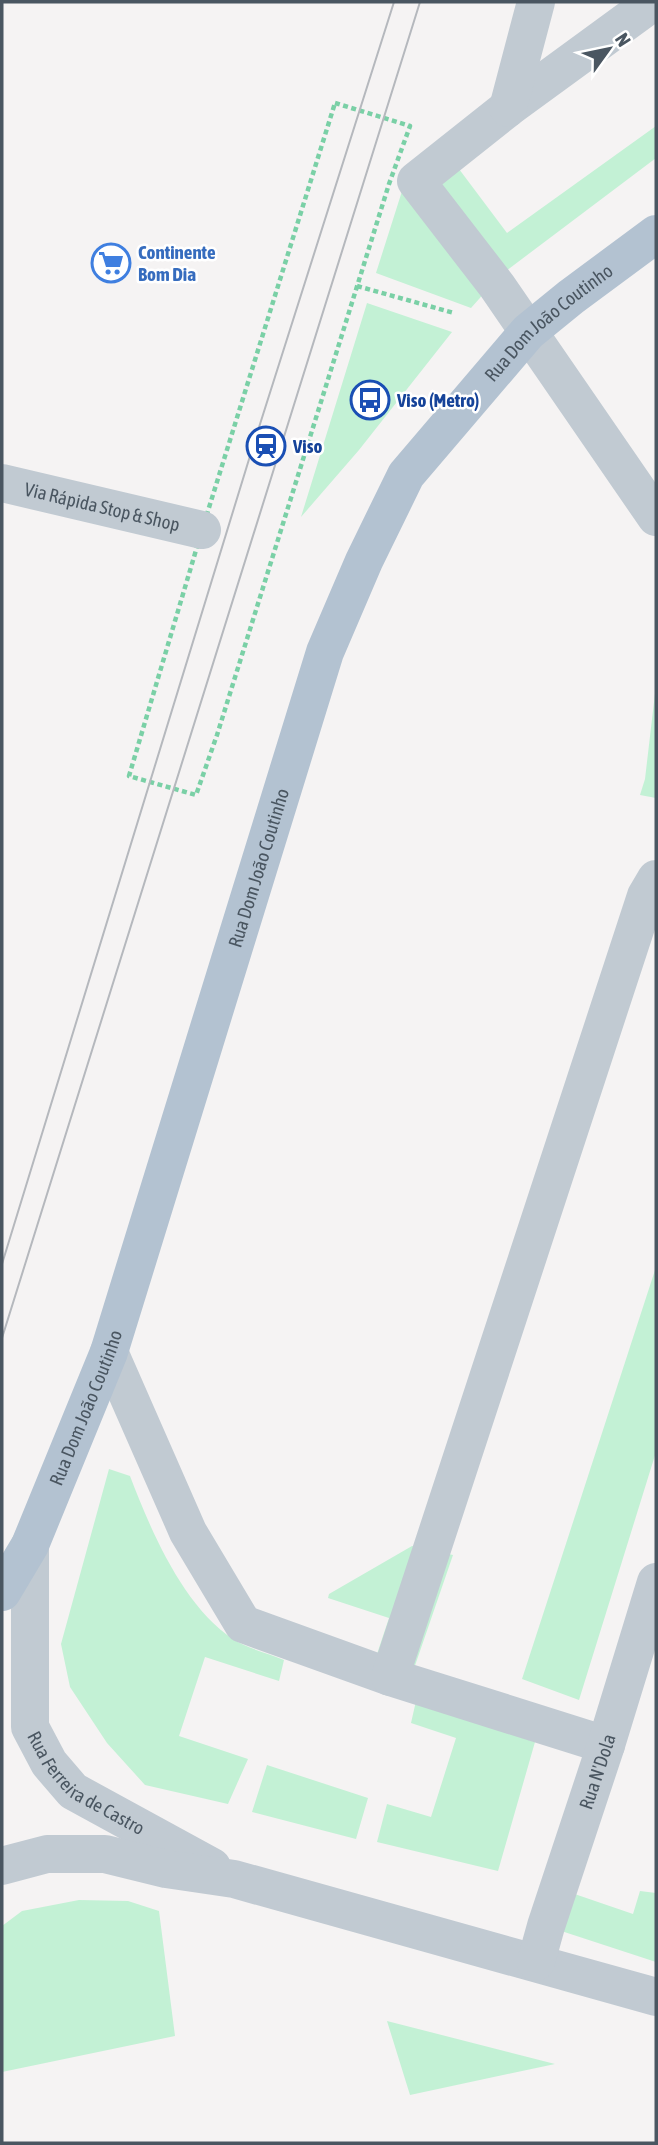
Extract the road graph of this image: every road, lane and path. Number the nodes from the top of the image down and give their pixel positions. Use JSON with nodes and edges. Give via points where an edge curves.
{"nodes":[{"id":1,"x":536,"y":2,"type":"edge"},
{"id":2,"x":653,"y":2,"type":"edge"},
{"id":3,"x":508,"y":108,"type":"junction"},
{"id":4,"x":656,"y":234,"type":"edge"},
{"id":5,"x":357,"y":286,"type":"junction"},
{"id":6,"x":528,"y":332,"type":"junction"},
{"id":7,"x":2,"y":483,"type":"edge"},
{"id":8,"x":656,"y":517,"type":"edge"},
{"id":9,"x":202,"y":530,"type":"junction"},
{"id":10,"x":656,"y":878,"type":"edge"},
{"id":11,"x":109,"y":1352,"type":"junction"},
{"id":12,"x":30,"y":1545,"type":"junction"},
{"id":13,"x":656,"y":1582,"type":"edge"},
{"id":14,"x":2,"y":1592,"type":"edge"},
{"id":15,"x":390,"y":1677,"type":"junction"},
{"id":16,"x":606,"y":1745,"type":"junction"},
{"id":17,"x":2,"y":1866,"type":"edge"},
{"id":18,"x":234,"y":1879,"type":"junction"},
{"id":19,"x":536,"y":1962,"type":"junction"},
{"id":20,"x":656,"y":1997,"type":"edge"}],
"edges":[{"from":1,"to":3,"type":"street"},
{"from":2,"to":3,"type":"street"},
{"from":3,"to":6,"type":"street","via":[[416,181]]},
{"from":4,"to":6,"type":"main road","name":"Rua Dom João Coutinho"},
{"from":5,"to":6,"type":"path"},
{"from":5,"to":9,"type":"path","via":[[410,125],[335,103]]},
{"from":5,"to":9,"type":"path","via":[[196,795],[129,776]]},
{"from":6,"to":8,"type":"street"},
{"from":6,"to":11,"type":"main road","name":"Rua Dom João Coutinho","via":[[406,475],[324,652]]},
{"from":7,"to":9,"type":"street","name":"Via Rápida Stop & Shop"},
{"from":10,"to":15,"type":"street","via":[[646,896]]},
{"from":11,"to":12,"type":"main road","name":"Rua Dom João Coutinho"},
{"from":11,"to":15,"type":"street","via":[[188,1532],[243,1624]]},
{"from":12,"to":14,"type":"main road","name":"Rua Dom João Coutinho"},
{"from":12,"to":18,"type":"street","name":"Rua Ferreira de Castro","via":[[30,1727],[49,1763],[73,1791]]},
{"from":13,"to":16,"type":"street","name":"Rua N'Dola"},
{"from":15,"to":16,"type":"street"},
{"from":16,"to":19,"type":"street","name":"Rua N'Dola"},
{"from":17,"to":18,"type":"street","name":"Rua Ferreira de Castro","via":[[47,1854],[105,1854]]},
{"from":18,"to":19,"type":"street","name":"Rua Ferreira de Castro"},
{"from":19,"to":20,"type":"street","name":"Rua Ferreira de Castro"}]}
